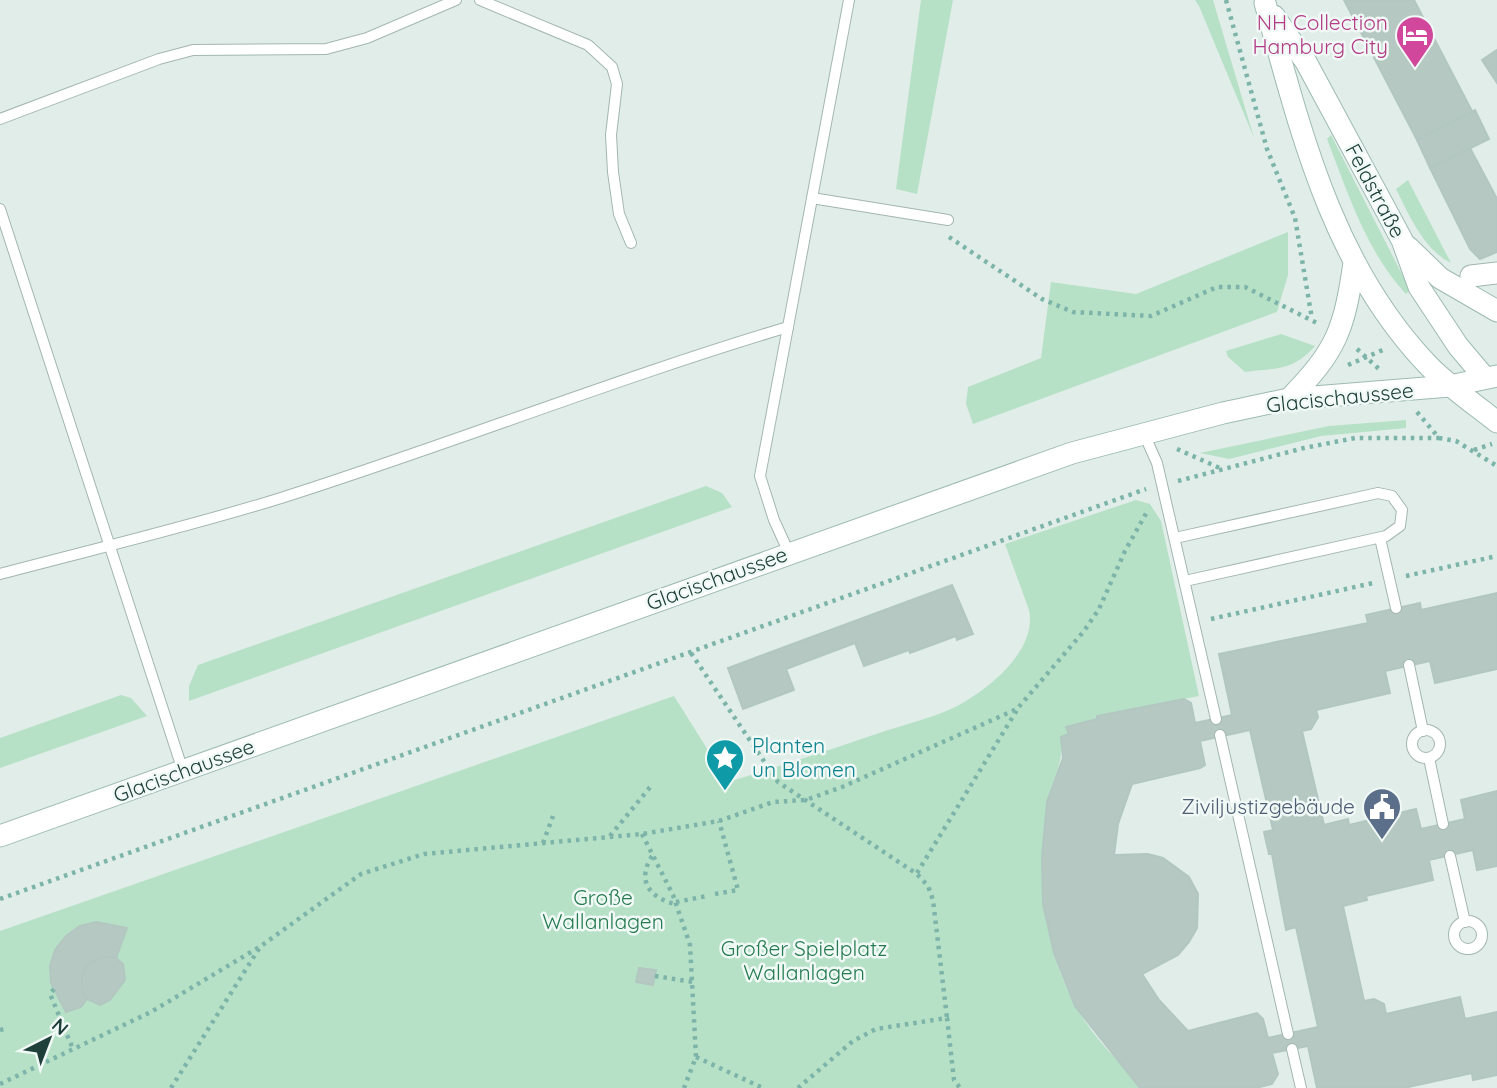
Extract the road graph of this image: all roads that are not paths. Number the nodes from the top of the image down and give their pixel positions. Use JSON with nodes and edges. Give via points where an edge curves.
{"nodes":[{"id":1,"x":456,"y":0,"type":"edge"},
{"id":2,"x":480,"y":0,"type":"edge"},
{"id":3,"x":849,"y":0,"type":"edge"},
{"id":4,"x":1264,"y":1,"type":"edge"},
{"id":5,"x":0,"y":118,"type":"edge"},
{"id":6,"x":812,"y":198,"type":"junction"},
{"id":7,"x":0,"y":209,"type":"edge"},
{"id":8,"x":948,"y":219,"type":"dead end"},
{"id":9,"x":1402,"y":240,"type":"junction"},
{"id":10,"x":12,"y":242,"type":"junction"},
{"id":11,"x":631,"y":243,"type":"dead end"},
{"id":12,"x":0,"y":247,"type":"edge"},
{"id":13,"x":1354,"y":262,"type":"junction"},
{"id":14,"x":1497,"y":273,"type":"edge"},
{"id":15,"x":1471,"y":276,"type":"dead end"},
{"id":16,"x":1497,"y":311,"type":"edge"},
{"id":17,"x":788,"y":327,"type":"junction"},
{"id":18,"x":1493,"y":381,"type":"edge"},
{"id":19,"x":1450,"y":386,"type":"junction"},
{"id":20,"x":1289,"y":399,"type":"junction"},
{"id":21,"x":1497,"y":422,"type":"edge"},
{"id":22,"x":1144,"y":434,"type":"junction"},
{"id":23,"x":1175,"y":538,"type":"junction"},
{"id":24,"x":1380,"y":538,"type":"junction"},
{"id":25,"x":108,"y":546,"type":"junction"},
{"id":26,"x":789,"y":553,"type":"junction"},
{"id":27,"x":0,"y":574,"type":"edge"},
{"id":28,"x":1185,"y":581,"type":"junction"},
{"id":29,"x":1396,"y":608,"type":"dead end"},
{"id":30,"x":1409,"y":665,"type":"dead end"},
{"id":31,"x":1216,"y":719,"type":"dead end"},
{"id":32,"x":1423,"y":731,"type":"junction"},
{"id":33,"x":1220,"y":736,"type":"dead end"},
{"id":34,"x":1429,"y":758,"type":"junction"},
{"id":35,"x":183,"y":771,"type":"junction"},
{"id":36,"x":1444,"y":824,"type":"dead end"},
{"id":37,"x":0,"y":836,"type":"edge"},
{"id":38,"x":1450,"y":856,"type":"dead end"},
{"id":39,"x":1465,"y":922,"type":"dead end"},
{"id":40,"x":1289,"y":1034,"type":"dead end"},
{"id":41,"x":1292,"y":1049,"type":"dead end"},
{"id":42,"x":1301,"y":1088,"type":"edge"}],
"edges":[{"from":1,"to":5,"type":"lane","via":[[367,38],[326,49],[193,50]]},
{"from":2,"to":11,"type":"lane","via":[[588,44],[612,67],[617,84],[611,135],[613,172],[619,214]]},
{"from":3,"to":6,"type":"lane"},
{"from":4,"to":9,"type":"street","name":"Feldstraße","via":[[1306,62]]},
{"from":4,"to":13,"type":"street","name":"Feldstraße","via":[[1313,169]]},
{"from":6,"to":8,"type":"lane"},
{"from":6,"to":17,"type":"lane"},
{"from":7,"to":10,"type":"lane"},
{"from":9,"to":16,"type":"street","via":[[1440,278]]},
{"from":9,"to":18,"type":"street","name":"Feldstraße","via":[[1419,287],[1458,346]]},
{"from":10,"to":12,"type":"lane"},
{"from":10,"to":25,"type":"lane"},
{"from":13,"to":19,"type":"street","name":"Feldstraße","via":[[1393,324]]},
{"from":13,"to":20,"type":"street","via":[[1339,337],[1319,368]]},
{"from":14,"to":15,"type":"street"},
{"from":17,"to":25,"type":"lane","via":[[702,352],[283,497]]},
{"from":17,"to":26,"type":"lane","via":[[760,475]]},
{"from":18,"to":19,"type":"street","name":"Glacischaussee"},
{"from":19,"to":20,"type":"street","name":"Glacischaussee"},
{"from":19,"to":21,"type":"street","name":"Feldstraße"},
{"from":20,"to":22,"type":"street","name":"Glacischaussee"},
{"from":22,"to":23,"type":"lane","via":[[1163,485]]},
{"from":22,"to":26,"type":"street","name":"Glacischaussee","via":[[1072,453]]},
{"from":23,"to":24,"type":"lane","via":[[1386,493],[1397,500],[1403,514],[1397,530]]},
{"from":23,"to":28,"type":"lane"},
{"from":24,"to":28,"type":"lane"},
{"from":24,"to":29,"type":"lane"},
{"from":25,"to":27,"type":"lane"},
{"from":25,"to":35,"type":"lane"},
{"from":26,"to":35,"type":"street","name":"Glacischaussee"},
{"from":28,"to":31,"type":"lane"},
{"from":30,"to":32,"type":"lane"},
{"from":32,"to":34,"type":"lane","via":[[1439,741],[1438,750]]},
{"from":32,"to":34,"type":"lane","via":[[1412,745],[1419,756]]},
{"from":33,"to":40,"type":"lane"},
{"from":34,"to":36,"type":"lane"},
{"from":35,"to":37,"type":"street","name":"Glacischaussee"},
{"from":38,"to":39,"type":"lane"},
{"from":41,"to":42,"type":"lane"}]}
